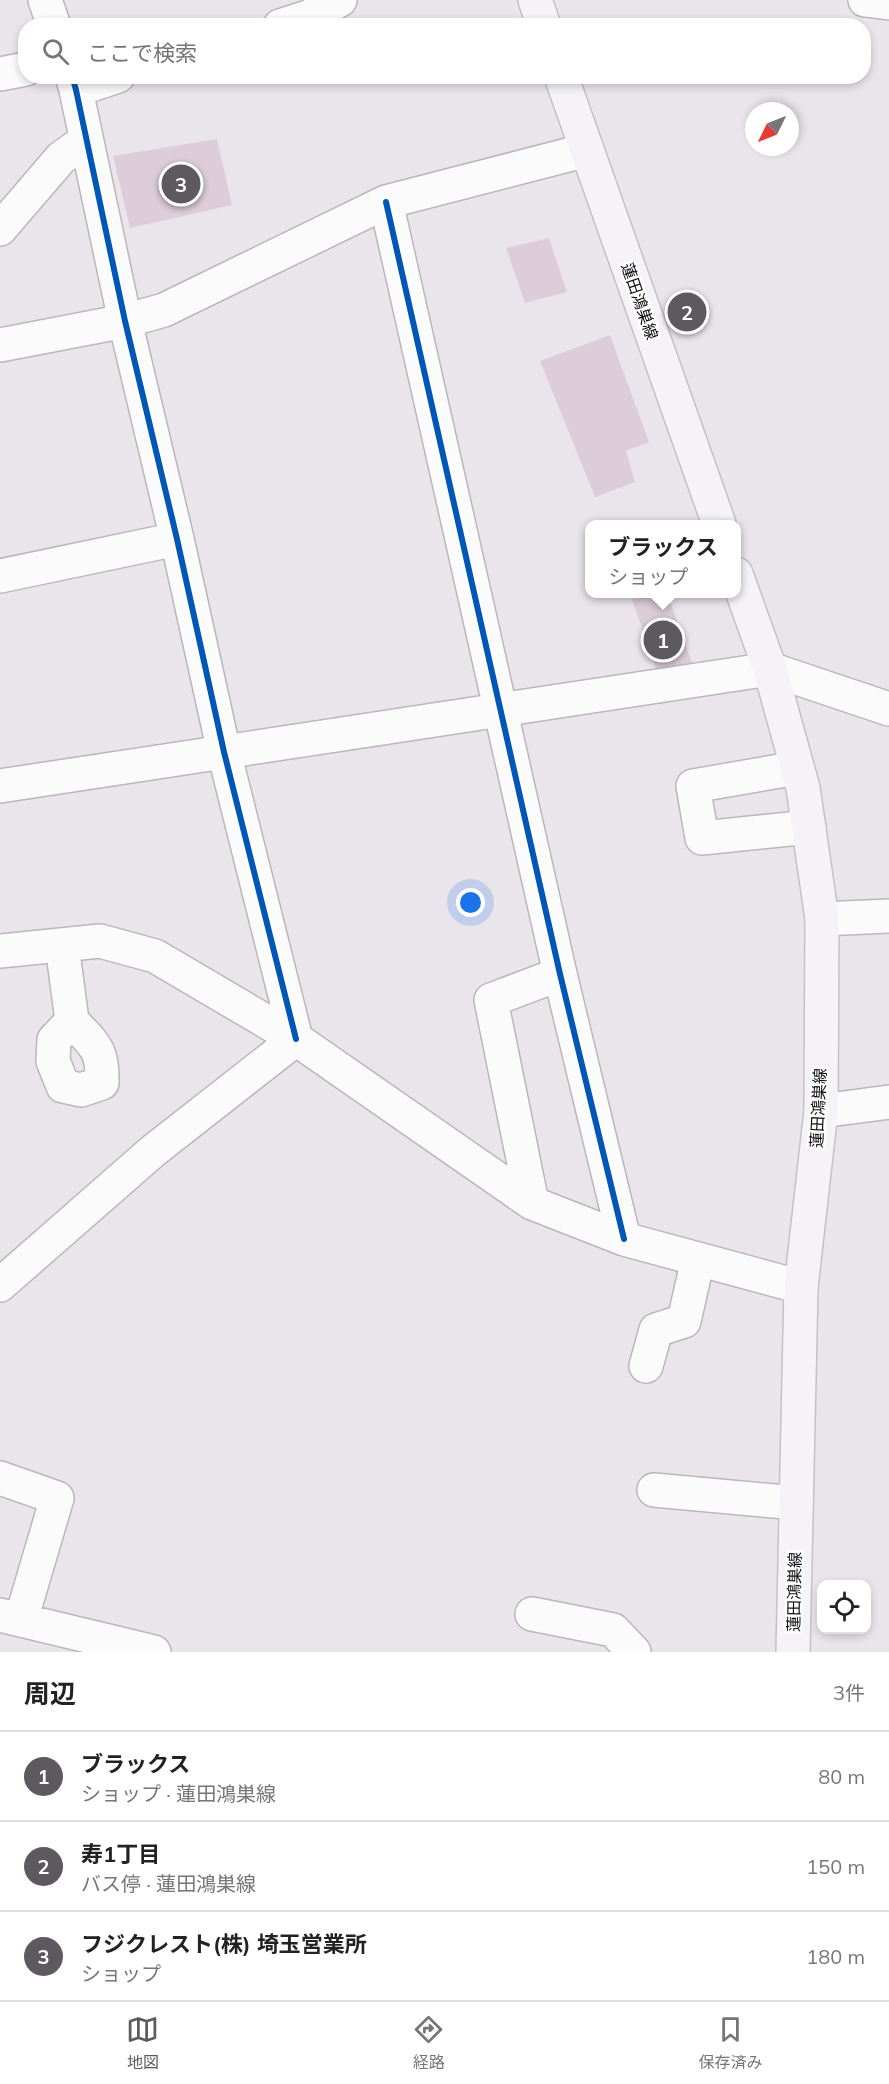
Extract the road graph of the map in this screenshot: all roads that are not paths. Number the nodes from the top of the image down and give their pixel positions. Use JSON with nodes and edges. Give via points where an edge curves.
{"nodes":[{"id":1,"x":45,"y":0,"type":"edge"},
{"id":2,"x":340,"y":0,"type":"edge"},
{"id":3,"x":535,"y":0,"type":"edge"},
{"id":4,"x":866,"y":0,"type":"edge"},
{"id":5,"x":889,"y":3,"type":"edge"},
{"id":6,"x":296,"y":14,"type":"edge"},
{"id":7,"x":51,"y":18,"type":"edge"},
{"id":8,"x":541,"y":18,"type":"edge"},
{"id":9,"x":18,"y":71,"type":"edge"},
{"id":10,"x":0,"y":74,"type":"edge"},
{"id":11,"x":74,"y":84,"type":"edge"},
{"id":12,"x":564,"y":84,"type":"edge"},
{"id":13,"x":86,"y":140,"type":"junction"},
{"id":14,"x":587,"y":150,"type":"junction"},
{"id":15,"x":386,"y":202,"type":"junction"},
{"id":16,"x":0,"y":229,"type":"edge"},
{"id":17,"x":125,"y":321,"type":"junction"},
{"id":18,"x":0,"y":345,"type":"edge"},
{"id":19,"x":717,"y":520,"type":"edge"},
{"id":20,"x":177,"y":539,"type":"junction"},
{"id":21,"x":0,"y":576,"type":"edge"},
{"id":22,"x":741,"y":588,"type":"edge"},
{"id":23,"x":770,"y":669,"type":"junction"},
{"id":24,"x":889,"y":709,"type":"edge"},
{"id":25,"x":500,"y":710,"type":"junction"},
{"id":26,"x":224,"y":752,"type":"junction"},
{"id":27,"x":797,"y":768,"type":"junction"},
{"id":28,"x":0,"y":786,"type":"edge"},
{"id":29,"x":809,"y":827,"type":"junction"},
{"id":30,"x":889,"y":916,"type":"edge"},
{"id":31,"x":822,"y":919,"type":"junction"},
{"id":32,"x":62,"y":945,"type":"junction"},
{"id":33,"x":0,"y":951,"type":"edge"},
{"id":34,"x":560,"y":974,"type":"junction"},
{"id":35,"x":72,"y":1021,"type":"dead end"},
{"id":36,"x":296,"y":1039,"type":"junction"},
{"id":37,"x":889,"y":1102,"type":"edge"},
{"id":38,"x":820,"y":1111,"type":"junction"},
{"id":39,"x":532,"y":1203,"type":"junction"},
{"id":40,"x":624,"y":1239,"type":"junction"},
{"id":41,"x":698,"y":1259,"type":"junction"},
{"id":42,"x":0,"y":1285,"type":"edge"},
{"id":43,"x":801,"y":1287,"type":"junction"},
{"id":44,"x":646,"y":1366,"type":"dead end"},
{"id":45,"x":0,"y":1478,"type":"edge"},
{"id":46,"x":654,"y":1490,"type":"dead end"},
{"id":47,"x":796,"y":1503,"type":"junction"},
{"id":48,"x":532,"y":1614,"type":"dead end"},
{"id":49,"x":10,"y":1618,"type":"edge"},
{"id":50,"x":154,"y":1652,"type":"edge"},
{"id":51,"x":634,"y":1652,"type":"edge"},
{"id":52,"x":793,"y":1652,"type":"edge"}],
"edges":[{"from":1,"to":7,"type":"street"},
{"from":2,"to":6,"type":"street"},
{"from":3,"to":8,"type":"main road"},
{"from":4,"to":5,"type":"street"},
{"from":9,"to":10,"type":"street"},
{"from":11,"to":13,"type":"street"},
{"from":12,"to":14,"type":"main road","name":"蓮田鴻巣線"},
{"from":13,"to":16,"type":"street","via":[[61,158]]},
{"from":13,"to":17,"type":"street"},
{"from":14,"to":15,"type":"street"},
{"from":14,"to":19,"type":"main road","name":"蓮田鴻巣線"},
{"from":15,"to":17,"type":"street","via":[[164,310]]},
{"from":15,"to":25,"type":"street"},
{"from":17,"to":18,"type":"street"},
{"from":17,"to":20,"type":"street"},
{"from":20,"to":21,"type":"street"},
{"from":20,"to":26,"type":"street"},
{"from":22,"to":23,"type":"main road","name":"蓮田鴻巣線"},
{"from":23,"to":24,"type":"street"},
{"from":23,"to":25,"type":"street"},
{"from":23,"to":27,"type":"main road","name":"蓮田鴻巣線"},
{"from":25,"to":26,"type":"street"},
{"from":25,"to":34,"type":"street"},
{"from":26,"to":28,"type":"street"},
{"from":26,"to":36,"type":"street"},
{"from":27,"to":29,"type":"main road","name":"蓮田鴻巣線"},
{"from":27,"to":29,"type":"street","via":[[693,786],[702,838]]},
{"from":29,"to":31,"type":"main road","name":"蓮田鴻巣線"},
{"from":30,"to":31,"type":"street"},
{"from":31,"to":38,"type":"main road","name":"蓮田鴻巣線"},
{"from":32,"to":33,"type":"street"},
{"from":32,"to":35,"type":"street"},
{"from":32,"to":36,"type":"street","via":[[100,941],[155,956]]},
{"from":34,"to":39,"type":"street","via":[[491,1000]]},
{"from":34,"to":40,"type":"street"},
{"from":36,"to":39,"type":"street"},
{"from":36,"to":42,"type":"street","via":[[153,1150]]},
{"from":37,"to":38,"type":"street"},
{"from":38,"to":43,"type":"main road","name":"蓮田鴻巣線"},
{"from":39,"to":40,"type":"street"},
{"from":40,"to":41,"type":"street"},
{"from":41,"to":43,"type":"street"},
{"from":41,"to":44,"type":"street","via":[[684,1321],[656,1330]]},
{"from":43,"to":47,"type":"main road","name":"蓮田鴻巣線"},
{"from":45,"to":49,"type":"street","via":[[57,1498]]},
{"from":46,"to":47,"type":"street"},
{"from":47,"to":52,"type":"main road","name":"蓮田鴻巣線"},
{"from":48,"to":51,"type":"street","via":[[613,1630]]},
{"from":49,"to":50,"type":"street"}]}
